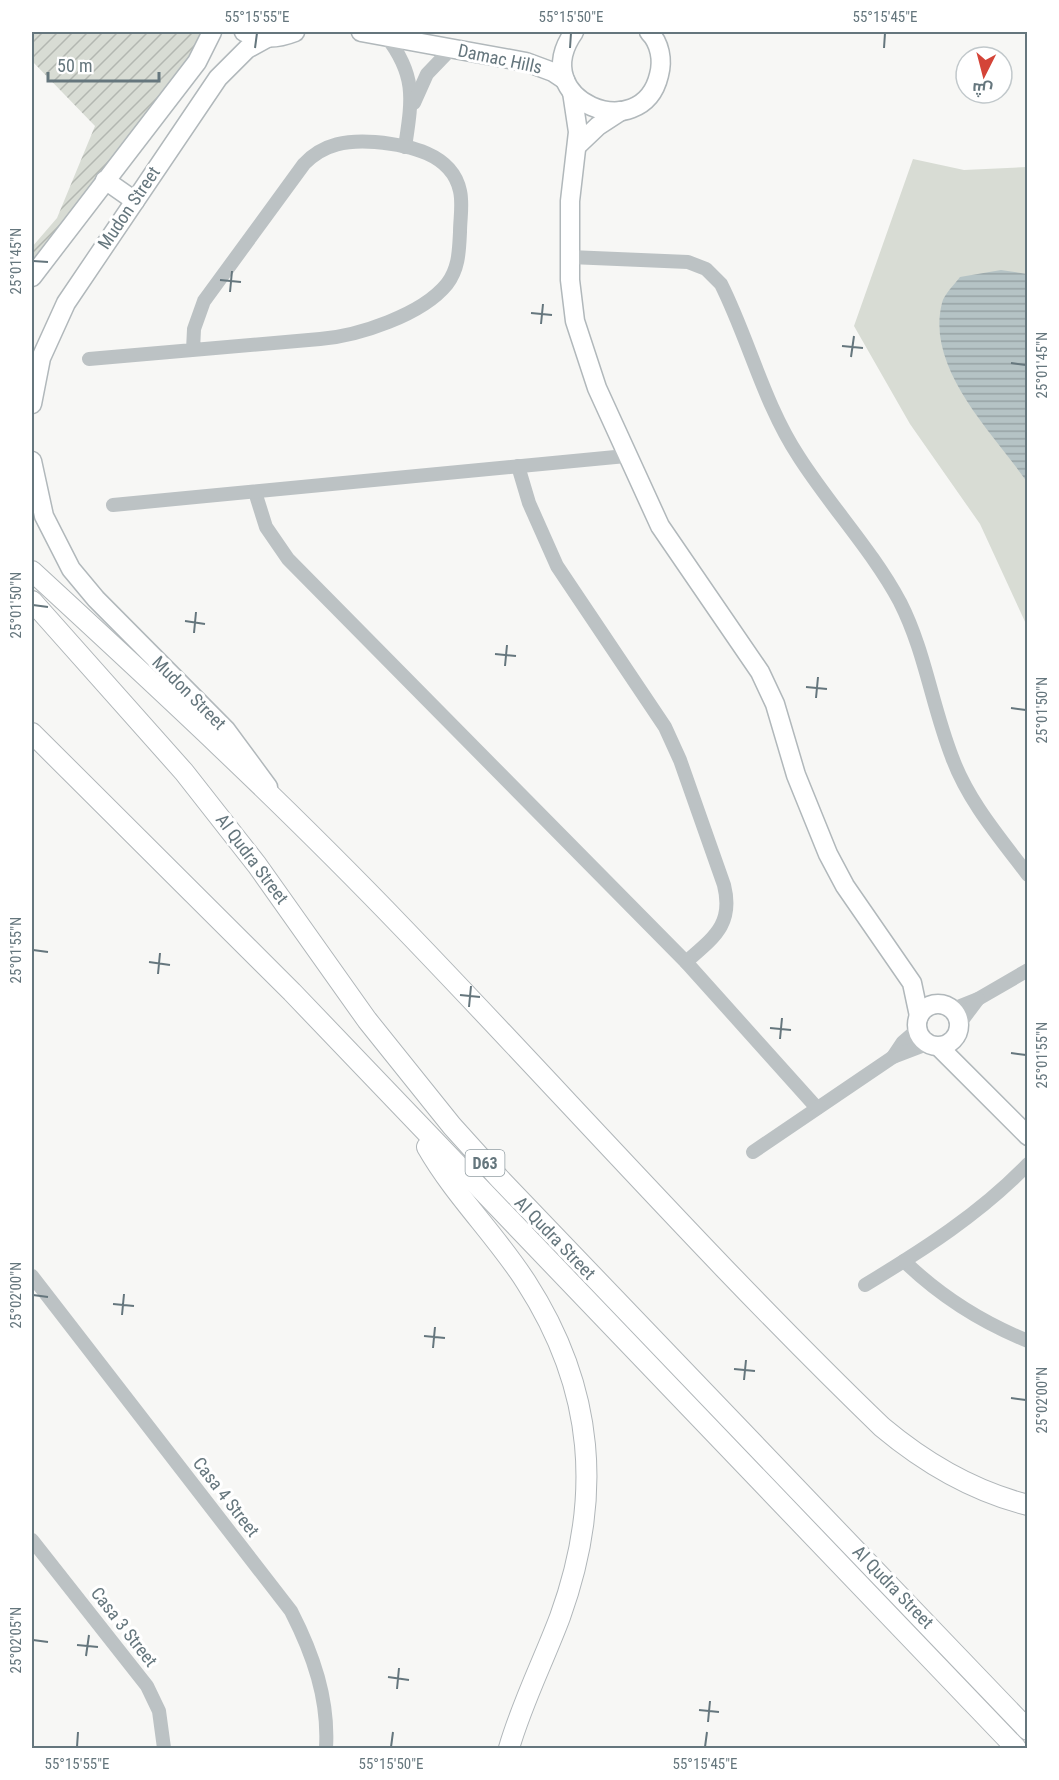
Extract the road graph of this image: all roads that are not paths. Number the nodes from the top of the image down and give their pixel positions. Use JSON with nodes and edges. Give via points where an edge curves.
{"nodes":[{"id":1,"x":212,"y":32,"type":"edge"},
{"id":2,"x":244,"y":32,"type":"edge"},
{"id":3,"x":295,"y":32,"type":"edge"},
{"id":4,"x":361,"y":32,"type":"edge"},
{"id":5,"x":574,"y":32,"type":"edge"},
{"id":6,"x":652,"y":33,"type":"edge"},
{"id":7,"x":384,"y":34,"type":"edge"},
{"id":8,"x":267,"y":38,"type":"junction"},
{"id":9,"x":451,"y":48,"type":"junction"},
{"id":10,"x":568,"y":86,"type":"junction"},
{"id":11,"x":622,"y":111,"type":"junction"},
{"id":12,"x":410,"y":113,"type":"junction"},
{"id":13,"x":578,"y":145,"type":"junction"},
{"id":14,"x":405,"y":147,"type":"junction"},
{"id":15,"x":105,"y":180,"type":"junction"},
{"id":16,"x":135,"y":201,"type":"junction"},
{"id":17,"x":570,"y":257,"type":"junction"},
{"id":18,"x":32,"y":277,"type":"edge"},
{"id":19,"x":193,"y":350,"type":"junction"},
{"id":20,"x":89,"y":359,"type":"dead end"},
{"id":21,"x":32,"y":404,"type":"edge"},
{"id":22,"x":626,"y":456,"type":"junction"},
{"id":23,"x":32,"y":461,"type":"edge"},
{"id":24,"x":518,"y":466,"type":"junction"},
{"id":25,"x":255,"y":492,"type":"junction"},
{"id":26,"x":113,"y":505,"type":"dead end"},
{"id":27,"x":32,"y":571,"type":"edge"},
{"id":28,"x":32,"y":601,"type":"edge"},
{"id":29,"x":32,"y":733,"type":"edge"},
{"id":30,"x":279,"y":803,"type":"junction"},
{"id":31,"x":1028,"y":875,"type":"edge"},
{"id":32,"x":686,"y":962,"type":"junction"},
{"id":33,"x":1028,"y":970,"type":"edge"},
{"id":34,"x":912,"y":983,"type":"junction"},
{"id":35,"x":939,"y":1027,"type":"junction"},
{"id":36,"x":818,"y":1108,"type":"junction"},
{"id":37,"x":415,"y":1123,"type":"junction"},
{"id":38,"x":1028,"y":1136,"type":"edge"},
{"id":39,"x":753,"y":1152,"type":"dead end"},
{"id":40,"x":1028,"y":1164,"type":"edge"},
{"id":41,"x":904,"y":1262,"type":"junction"},
{"id":42,"x":32,"y":1276,"type":"edge"},
{"id":43,"x":865,"y":1285,"type":"dead end"},
{"id":44,"x":37,"y":1289,"type":"edge"},
{"id":45,"x":1028,"y":1341,"type":"edge"},
{"id":46,"x":1028,"y":1505,"type":"edge"},
{"id":47,"x":32,"y":1540,"type":"edge"},
{"id":48,"x":1028,"y":1730,"type":"edge"},
{"id":49,"x":164,"y":1749,"type":"edge"},
{"id":50,"x":326,"y":1749,"type":"edge"},
{"id":51,"x":509,"y":1749,"type":"edge"},
{"id":52,"x":1016,"y":1749,"type":"edge"}],
"edges":[{"from":1,"to":15,"type":"street","name":"Mudon Street","via":[[197,62]]},
{"from":2,"to":8,"type":"street"},
{"from":3,"to":8,"type":"street"},
{"from":4,"to":7,"type":"street","name":"Damac Hills"},
{"from":5,"to":10,"type":"street","via":[[566,43],[562,61]]},
{"from":6,"to":11,"type":"street","via":[[661,66],[657,82],[637,105]]},
{"from":7,"to":9,"type":"street","name":"Damac Hills"},
{"from":7,"to":12,"type":"street","via":[[407,70]]},
{"from":8,"to":16,"type":"street","name":"Mudon Street","via":[[247,49],[218,78]]},
{"from":9,"to":10,"type":"street","name":"Damac Hills","via":[[540,66]]},
{"from":9,"to":12,"type":"street","via":[[427,74]]},
{"from":10,"to":11,"type":"street","name":"Damac Hills","via":[[579,100],[599,111]]},
{"from":10,"to":13,"type":"street","via":[[577,118]]},
{"from":11,"to":13,"type":"street"},
{"from":12,"to":14,"type":"street"},
{"from":13,"to":17,"type":"street","via":[[570,201]]},
{"from":14,"to":19,"type":"street","via":[[339,143],[310,158],[204,301],[196,319]]},
{"from":14,"to":19,"type":"street","via":[[439,159],[460,190],[459,256],[440,291],[385,324],[353,335]]},
{"from":15,"to":16,"type":"street"},
{"from":15,"to":18,"type":"street","name":"Mudon Street"},
{"from":16,"to":21,"type":"street","name":"Mudon Street","via":[[56,321],[41,358]]},
{"from":17,"to":22,"type":"street","via":[[575,321],[585,357]]},
{"from":17,"to":31,"type":"street","via":[[688,262],[706,269],[721,284],[782,428],[900,603],[917,642],[952,758],[968,791]]},
{"from":19,"to":20,"type":"street"},
{"from":22,"to":24,"type":"street"},
{"from":22,"to":34,"type":"street","via":[[673,548],[760,672],[828,854],[845,886]]},
{"from":23,"to":30,"type":"street","name":"Mudon Street","via":[[44,516],[77,577],[225,730]]},
{"from":24,"to":25,"type":"street"},
{"from":24,"to":32,"type":"street","via":[[529,503],[557,566],[665,727],[721,875],[728,900],[727,915],[721,928]]},
{"from":25,"to":26,"type":"street"},
{"from":25,"to":32,"type":"street","via":[[266,527],[288,559]]},
{"from":27,"to":30,"type":"main road"},
{"from":28,"to":48,"type":"main road","name":"Al Qudra Street","number":"D63","via":[[184,772],[367,1020],[498,1178]]},
{"from":29,"to":37,"type":"main road","name":"Al Qudra Street","number":"D63","via":[[292,992]]},
{"from":30,"to":46,"type":"main road","via":[[411,936],[685,1227],[882,1426],[917,1455],[956,1478]]},
{"from":32,"to":36,"type":"street"},
{"from":33,"to":35,"type":"street"},
{"from":34,"to":35,"type":"street"},
{"from":34,"to":35,"type":"street"},
{"from":35,"to":36,"type":"street","via":[[903,1042],[893,1057]]},
{"from":35,"to":38,"type":"street","via":[[991,1101]]},
{"from":36,"to":39,"type":"street"},
{"from":37,"to":51,"type":"main road","via":[[452,1188],[510,1258],[541,1307],[566,1362],[583,1419],[586,1479],[575,1567],[560,1617],[526,1693]]},
{"from":37,"to":52,"type":"main road","name":"Al Qudra Street","number":"D63"},
{"from":40,"to":41,"type":"street","via":[[985,1204]]},
{"from":41,"to":43,"type":"street"},
{"from":41,"to":45,"type":"street","via":[[928,1285],[969,1312]]},
{"from":42,"to":44,"type":"street","name":"Casa 4 Street"},
{"from":44,"to":50,"type":"street","name":"Casa 4 Street","via":[[291,1611],[308,1645],[321,1687]]},
{"from":47,"to":49,"type":"street","name":"Casa 3 Street","via":[[147,1686],[159,1711]]}]}
